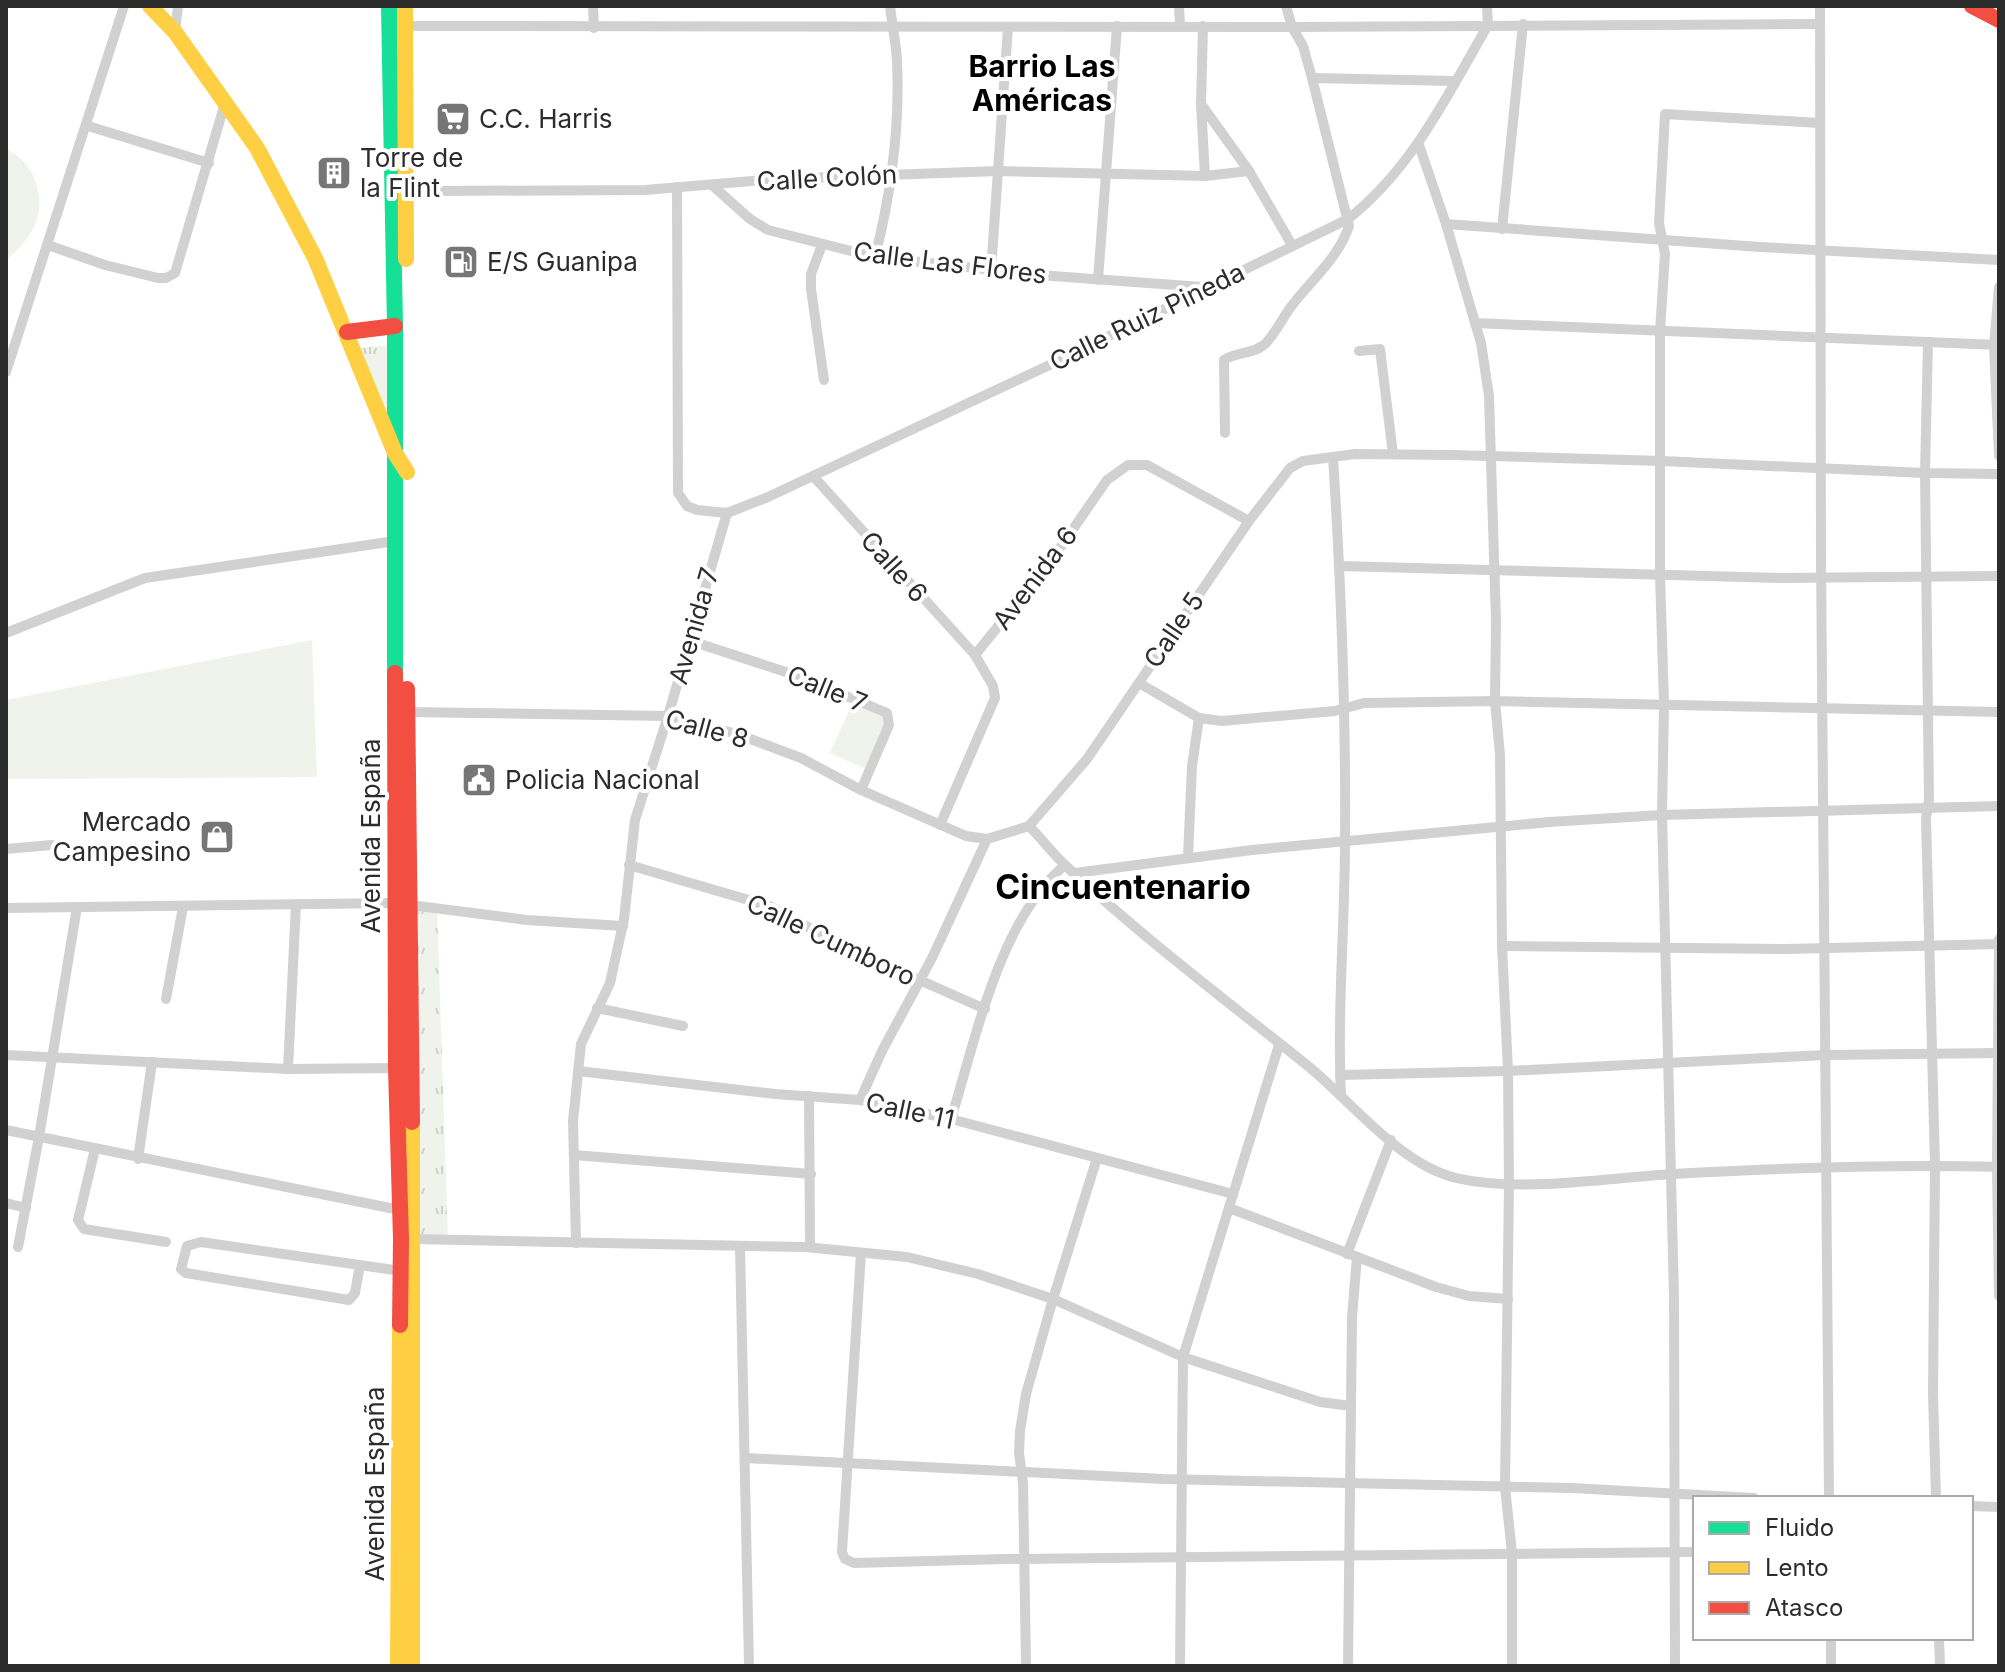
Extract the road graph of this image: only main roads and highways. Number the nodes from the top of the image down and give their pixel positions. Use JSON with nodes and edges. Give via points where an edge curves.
{"nodes":[{"id":1,"x":150,"y":6,"type":"edge"},
{"id":2,"x":389,"y":6,"type":"edge"},
{"id":3,"x":405,"y":6,"type":"edge"},
{"id":4,"x":395,"y":326,"type":"junction"},
{"id":5,"x":347,"y":332,"type":"junction"},
{"id":6,"x":363,"y":377,"type":"junction"},
{"id":7,"x":395,"y":453,"type":"junction"},
{"id":8,"x":407,"y":472,"type":"junction"},
{"id":9,"x":396,"y":497,"type":"junction"},
{"id":10,"x":402,"y":904,"type":"junction"},
{"id":11,"x":403,"y":1068,"type":"junction"},
{"id":12,"x":407,"y":1239,"type":"junction"},
{"id":13,"x":398,"y":1666,"type":"edge"},
{"id":14,"x":412,"y":1666,"type":"edge"}],
"edges":[{"from":1,"to":5,"type":"main road","via":[[175,32],[257,148]]},
{"from":2,"to":4,"type":"main road","name":"Avenida España"},
{"from":3,"to":8,"type":"main road","name":"Avenida España"},
{"from":4,"to":5,"type":"main road"},
{"from":4,"to":7,"type":"main road","name":"Avenida España"},
{"from":5,"to":6,"type":"main road"},
{"from":6,"to":7,"type":"main road"},
{"from":6,"to":9,"type":"main road"},
{"from":7,"to":8,"type":"main road"},
{"from":7,"to":9,"type":"main road","name":"Avenida España"},
{"from":8,"to":10,"type":"main road","name":"Avenida España"},
{"from":9,"to":10,"type":"main road","name":"Avenida España"},
{"from":10,"to":11,"type":"main road","name":"Avenida España"},
{"from":11,"to":12,"type":"main road","name":"Avenida España"},
{"from":11,"to":12,"type":"main road","name":"Avenida España","via":[[400,1210]]},
{"from":12,"to":13,"type":"main road","name":"Avenida España","via":[[401,1271]]},
{"from":12,"to":14,"type":"main road","name":"Avenida España"}]}
